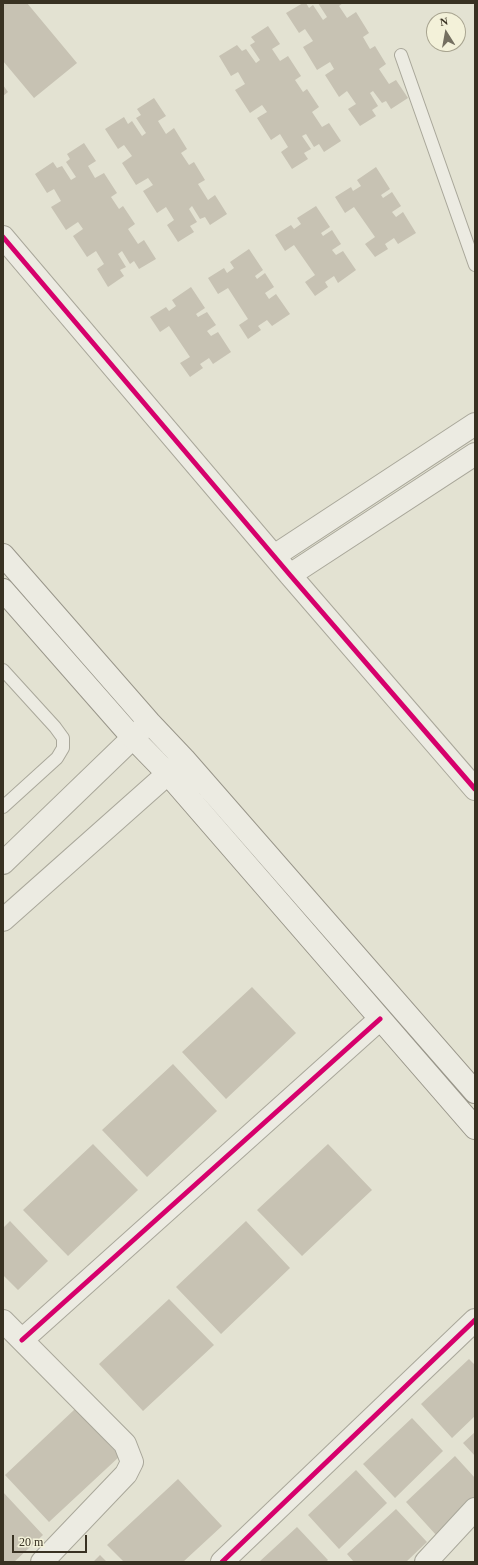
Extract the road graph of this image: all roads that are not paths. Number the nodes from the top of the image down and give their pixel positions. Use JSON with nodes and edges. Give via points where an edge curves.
{"nodes":[{"id":1,"x":401,"y":55,"type":"dead end"},
{"id":2,"x":3,"y":237,"type":"edge"},
{"id":3,"x":475,"y":265,"type":"edge"},
{"id":4,"x":475,"y":424,"type":"edge"},
{"id":5,"x":475,"y":454,"type":"edge"},
{"id":6,"x":3,"y":555,"type":"edge"},
{"id":7,"x":274,"y":556,"type":"junction"},
{"id":8,"x":290,"y":575,"type":"junction"},
{"id":9,"x":6,"y":599,"type":"edge"},
{"id":10,"x":3,"y":670,"type":"edge"},
{"id":11,"x":149,"y":722,"type":"junction"},
{"id":12,"x":133,"y":738,"type":"junction"},
{"id":13,"x":184,"y":759,"type":"junction"},
{"id":14,"x":168,"y":774,"type":"junction"},
{"id":15,"x":475,"y":788,"type":"edge"},
{"id":16,"x":3,"y":807,"type":"edge"},
{"id":17,"x":4,"y":859,"type":"edge"},
{"id":18,"x":3,"y":920,"type":"edge"},
{"id":19,"x":380,"y":1019,"type":"junction"},
{"id":20,"x":475,"y":1092,"type":"edge"},
{"id":21,"x":475,"y":1128,"type":"edge"},
{"id":22,"x":475,"y":1320,"type":"edge"},
{"id":23,"x":3,"y":1321,"type":"edge"},
{"id":24,"x":22,"y":1340,"type":"junction"},
{"id":25,"x":475,"y":1509,"type":"edge"},
{"id":26,"x":42,"y":1562,"type":"edge"},
{"id":27,"x":222,"y":1562,"type":"edge"},
{"id":28,"x":426,"y":1562,"type":"edge"}],
"edges":[{"from":1,"to":3,"type":"lane"},
{"from":2,"to":7,"type":"street"},
{"from":4,"to":7,"type":"street"},
{"from":5,"to":8,"type":"street"},
{"from":6,"to":11,"type":"street"},
{"from":7,"to":8,"type":"street"},
{"from":8,"to":15,"type":"street"},
{"from":9,"to":12,"type":"street"},
{"from":10,"to":16,"type":"lane","via":[[55,727],[63,738],[63,748],[58,758]]},
{"from":11,"to":12,"type":"street"},
{"from":11,"to":13,"type":"street"},
{"from":12,"to":14,"type":"street"},
{"from":12,"to":17,"type":"street"},
{"from":13,"to":14,"type":"street"},
{"from":13,"to":20,"type":"street"},
{"from":14,"to":18,"type":"street"},
{"from":14,"to":19,"type":"street"},
{"from":19,"to":21,"type":"street"},
{"from":19,"to":24,"type":"street"},
{"from":22,"to":27,"type":"street"},
{"from":23,"to":24,"type":"street"},
{"from":24,"to":26,"type":"street","via":[[125,1444],[132,1462],[126,1474]]},
{"from":25,"to":28,"type":"street"}]}
